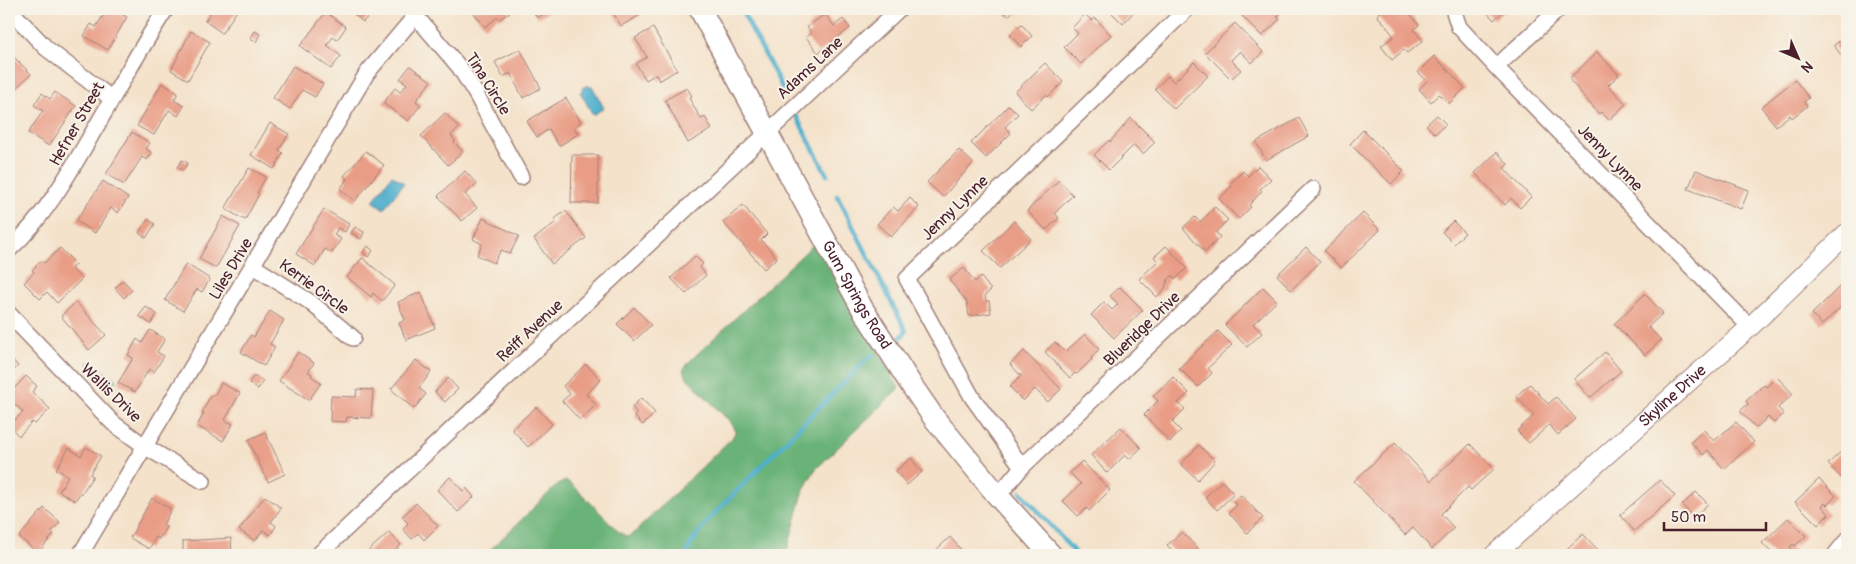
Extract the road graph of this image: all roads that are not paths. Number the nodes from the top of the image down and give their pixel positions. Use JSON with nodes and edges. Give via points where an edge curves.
{"nodes":[{"id":1,"x":9,"y":9,"type":"edge"},
{"id":2,"x":166,"y":9,"type":"edge"},
{"id":3,"x":700,"y":9,"type":"edge"},
{"id":4,"x":900,"y":9,"type":"edge"},
{"id":5,"x":1187,"y":9,"type":"edge"},
{"id":6,"x":1453,"y":9,"type":"edge"},
{"id":7,"x":1559,"y":9,"type":"edge"},
{"id":8,"x":418,"y":12,"type":"edge"},
{"id":9,"x":1496,"y":67,"type":"junction"},
{"id":10,"x":112,"y":99,"type":"junction"},
{"id":11,"x":767,"y":133,"type":"junction"},
{"id":12,"x":521,"y":178,"type":"dead end"},
{"id":13,"x":1313,"y":189,"type":"dead end"},
{"id":14,"x":1847,"y":233,"type":"edge"},
{"id":15,"x":9,"y":250,"type":"edge"},
{"id":16,"x":253,"y":266,"type":"junction"},
{"id":17,"x":9,"y":314,"type":"edge"},
{"id":18,"x":1750,"y":327,"type":"junction"},
{"id":19,"x":353,"y":338,"type":"dead end"},
{"id":20,"x":146,"y":447,"type":"junction"},
{"id":21,"x":1022,"y":467,"type":"junction"},
{"id":22,"x":203,"y":482,"type":"dead end"},
{"id":23,"x":998,"y":496,"type":"junction"},
{"id":24,"x":1847,"y":540,"type":"edge"},
{"id":25,"x":1497,"y":554,"type":"edge"},
{"id":26,"x":80,"y":555,"type":"edge"},
{"id":27,"x":318,"y":555,"type":"edge"},
{"id":28,"x":1051,"y":555,"type":"edge"},
{"id":29,"x":1836,"y":555,"type":"edge"}],
"edges":[{"from":1,"to":10,"type":"street","via":[[46,48]]},
{"from":2,"to":10,"type":"street","name":"Hefner Street"},
{"from":3,"to":11,"type":"main road","name":"Gum Springs Road"},
{"from":4,"to":11,"type":"street","name":"Adams Lane"},
{"from":5,"to":21,"type":"street","name":"Jenny Lynne","via":[[907,279],[972,397]]},
{"from":6,"to":9,"type":"street","name":"Jenny Lynne","via":[[1459,27]]},
{"from":7,"to":9,"type":"street"},
{"from":8,"to":12,"type":"street","name":"Tina Circle","via":[[460,68]]},
{"from":8,"to":16,"type":"street","name":"Liles Drive","via":[[367,74]]},
{"from":9,"to":18,"type":"street","name":"Jenny Lynne"},
{"from":10,"to":15,"type":"street","name":"Hefner Street","via":[[59,189],[34,224]]},
{"from":11,"to":23,"type":"main road","name":"Gum Springs Road","via":[[862,308],[934,418]]},
{"from":11,"to":27,"type":"street","name":"Reiff Avenue"},
{"from":13,"to":21,"type":"street","name":"Blueridge Drive"},
{"from":14,"to":18,"type":"street","name":"Skyline Drive"},
{"from":16,"to":19,"type":"street","name":"Kerrie Circle","via":[[310,302]]},
{"from":16,"to":20,"type":"street","name":"Liles Drive"},
{"from":17,"to":20,"type":"street","name":"Wallis Drive","via":[[113,424]]},
{"from":18,"to":25,"type":"street","name":"Skyline Drive"},
{"from":20,"to":22,"type":"street","name":"Wallis Drive"},
{"from":20,"to":26,"type":"street","name":"Liles Drive"},
{"from":21,"to":23,"type":"street","name":"Blueridge Drive"},
{"from":23,"to":28,"type":"main road","name":"Gum Springs Road"},
{"from":24,"to":29,"type":"street"}]}
